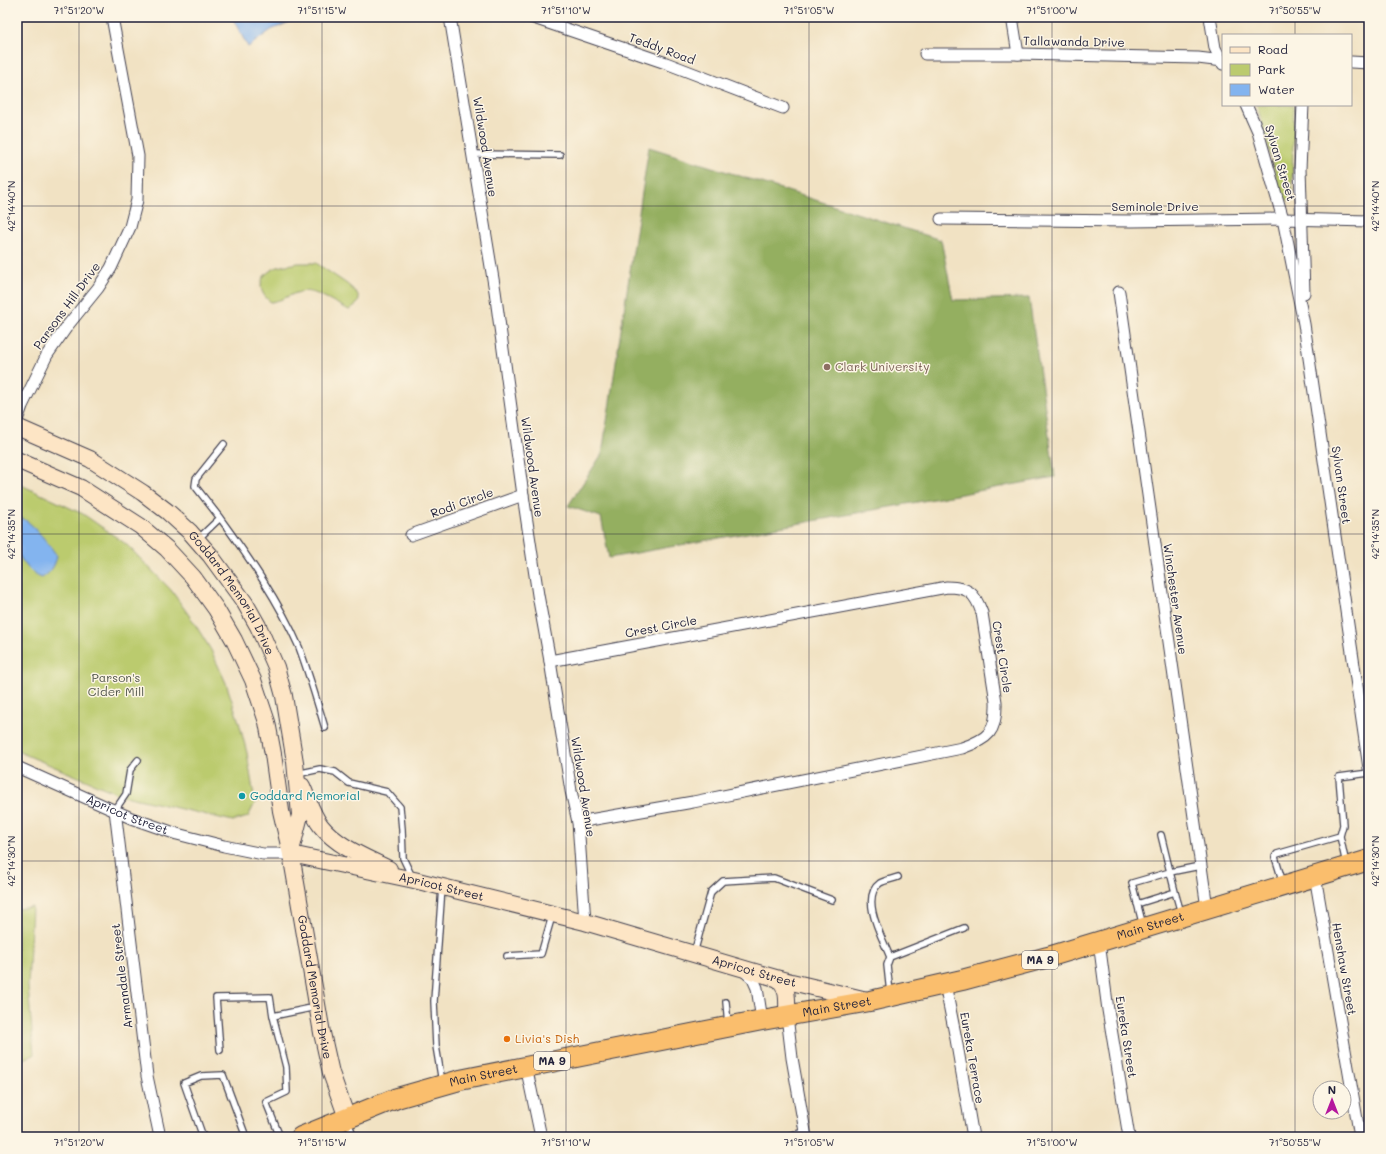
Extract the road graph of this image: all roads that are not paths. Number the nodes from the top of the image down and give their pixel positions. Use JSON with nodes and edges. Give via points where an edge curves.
{"nodes":[{"id":1,"x":112,"y":17,"type":"edge"},
{"id":2,"x":450,"y":17,"type":"edge"},
{"id":3,"x":531,"y":17,"type":"edge"},
{"id":4,"x":1012,"y":17,"type":"edge"},
{"id":5,"x":1210,"y":17,"type":"edge"},
{"id":6,"x":925,"y":54,"type":"dead end"},
{"id":7,"x":1018,"y":54,"type":"junction"},
{"id":8,"x":1222,"y":62,"type":"edge"},
{"id":9,"x":1352,"y":62,"type":"edge"},
{"id":10,"x":1369,"y":63,"type":"edge"},
{"id":11,"x":1246,"y":106,"type":"edge"},
{"id":12,"x":1303,"y":106,"type":"edge"},
{"id":13,"x":783,"y":108,"type":"dead end"},
{"id":14,"x":473,"y":154,"type":"junction"},
{"id":15,"x":560,"y":155,"type":"dead end"},
{"id":16,"x":941,"y":218,"type":"dead end"},
{"id":17,"x":1283,"y":219,"type":"junction"},
{"id":18,"x":1302,"y":221,"type":"junction"},
{"id":19,"x":1369,"y":221,"type":"edge"},
{"id":20,"x":1119,"y":292,"type":"dead end"},
{"id":21,"x":1304,"y":324,"type":"junction"},
{"id":22,"x":17,"y":420,"type":"edge"},
{"id":23,"x":17,"y":427,"type":"edge"},
{"id":24,"x":224,"y":444,"type":"dead end"},
{"id":25,"x":17,"y":460,"type":"edge"},
{"id":26,"x":523,"y":495,"type":"junction"},
{"id":27,"x":220,"y":518,"type":"junction"},
{"id":28,"x":411,"y":535,"type":"dead end"},
{"id":29,"x":197,"y":540,"type":"junction"},
{"id":30,"x":550,"y":661,"type":"junction"},
{"id":31,"x":325,"y":728,"type":"dead end"},
{"id":32,"x":138,"y":760,"type":"dead end"},
{"id":33,"x":17,"y":767,"type":"edge"},
{"id":34,"x":1369,"y":768,"type":"edge"},
{"id":35,"x":1369,"y":773,"type":"edge"},
{"id":36,"x":296,"y":774,"type":"junction"},
{"id":37,"x":115,"y":810,"type":"junction"},
{"id":38,"x":578,"y":822,"type":"junction"},
{"id":39,"x":1161,"y":835,"type":"dead end"},
{"id":40,"x":1340,"y":836,"type":"junction"},
{"id":41,"x":291,"y":854,"type":"junction"},
{"id":42,"x":1369,"y":860,"type":"edge"},
{"id":43,"x":1200,"y":866,"type":"junction"},
{"id":44,"x":1347,"y":866,"type":"junction"},
{"id":45,"x":1170,"y":872,"type":"junction"},
{"id":46,"x":1315,"y":876,"type":"junction"},
{"id":47,"x":898,"y":877,"type":"dead end"},
{"id":48,"x":414,"y":880,"type":"junction"},
{"id":49,"x":1284,"y":885,"type":"junction"},
{"id":50,"x":442,"y":888,"type":"junction"},
{"id":51,"x":1175,"y":892,"type":"junction"},
{"id":52,"x":832,"y":900,"type":"dead end"},
{"id":53,"x":1138,"y":904,"type":"junction"},
{"id":54,"x":1207,"y":908,"type":"junction"},
{"id":55,"x":552,"y":914,"type":"junction"},
{"id":56,"x":1182,"y":916,"type":"junction"},
{"id":57,"x":585,"y":922,"type":"junction"},
{"id":58,"x":964,"y":928,"type":"dead end"},
{"id":59,"x":1144,"y":928,"type":"junction"},
{"id":60,"x":1099,"y":942,"type":"junction"},
{"id":61,"x":694,"y":953,"type":"junction"},
{"id":62,"x":507,"y":956,"type":"dead end"},
{"id":63,"x":890,"y":957,"type":"junction"},
{"id":64,"x":738,"y":966,"type":"junction"},
{"id":65,"x":779,"y":979,"type":"junction"},
{"id":66,"x":945,"y":984,"type":"junction"},
{"id":67,"x":891,"y":996,"type":"junction"},
{"id":68,"x":870,"y":1001,"type":"junction"},
{"id":69,"x":726,"y":1002,"type":"dead end"},
{"id":70,"x":318,"y":1006,"type":"junction"},
{"id":71,"x":273,"y":1016,"type":"junction"},
{"id":72,"x":787,"y":1016,"type":"junction"},
{"id":73,"x":762,"y":1020,"type":"junction"},
{"id":74,"x":729,"y":1027,"type":"junction"},
{"id":75,"x":220,"y":1050,"type":"dead end"},
{"id":76,"x":526,"y":1066,"type":"junction"},
{"id":77,"x":442,"y":1084,"type":"junction"},
{"id":78,"x":347,"y":1118,"type":"junction"},
{"id":79,"x":805,"y":1134,"type":"edge"},
{"id":80,"x":160,"y":1137,"type":"edge"},
{"id":81,"x":204,"y":1137,"type":"edge"},
{"id":82,"x":246,"y":1137,"type":"edge"},
{"id":83,"x":280,"y":1137,"type":"edge"},
{"id":84,"x":301,"y":1137,"type":"edge"},
{"id":85,"x":354,"y":1137,"type":"edge"},
{"id":86,"x":540,"y":1137,"type":"edge"},
{"id":87,"x":784,"y":1137,"type":"edge"},
{"id":88,"x":973,"y":1137,"type":"edge"},
{"id":89,"x":1129,"y":1137,"type":"edge"},
{"id":90,"x":1360,"y":1137,"type":"edge"}],
"edges":[{"from":1,"to":22,"type":"street","name":"Parsons Hill Drive","via":[[138,156],[137,200],[130,226],[111,268],[47,355]]},
{"from":2,"to":14,"type":"street","name":"Wildwood Avenue"},
{"from":3,"to":13,"type":"street","name":"Teddy Road","via":[[666,63]]},
{"from":4,"to":7,"type":"street"},
{"from":5,"to":8,"type":"street","via":[[1215,48]]},
{"from":6,"to":7,"type":"street","name":"Tallawanda Drive"},
{"from":7,"to":8,"type":"street","name":"Tallawanda Drive","via":[[1198,58]]},
{"from":9,"to":10,"type":"street"},
{"from":11,"to":17,"type":"street","name":"Sylvan Street","via":[[1258,132]]},
{"from":12,"to":18,"type":"street","name":"Sylvan Street","via":[[1300,170]]},
{"from":14,"to":15,"type":"lane"},
{"from":14,"to":26,"type":"street","name":"Wildwood Avenue"},
{"from":16,"to":17,"type":"street","name":"Seminole Drive","via":[[1132,221]]},
{"from":17,"to":18,"type":"street","name":"Seminole Drive"},
{"from":17,"to":21,"type":"street","name":"Sylvan Street"},
{"from":18,"to":19,"type":"street","name":"Seminole Drive"},
{"from":18,"to":21,"type":"street","name":"Sylvan Street"},
{"from":20,"to":43,"type":"street","name":"Winchester Avenue"},
{"from":21,"to":34,"type":"street","name":"Sylvan Street"},
{"from":23,"to":29,"type":"main road","name":"Goddard Memorial Drive","via":[[90,459],[143,493],[168,512]]},
{"from":24,"to":27,"type":"lane","via":[[196,479],[195,486]]},
{"from":25,"to":41,"type":"main road","name":"Goddard Memorial Drive","via":[[81,488],[140,526],[167,549],[193,577],[216,609],[243,658],[263,707]]},
{"from":26,"to":28,"type":"street","name":"Rodi Circle"},
{"from":26,"to":30,"type":"street","name":"Wildwood Avenue"},
{"from":27,"to":29,"type":"lane"},
{"from":27,"to":31,"type":"lane","via":[[275,601],[298,646]]},
{"from":29,"to":36,"type":"main road","name":"Goddard Memorial Drive","via":[[245,603],[272,657],[284,696]]},
{"from":30,"to":38,"type":"street","name":"Wildwood Avenue"},
{"from":30,"to":38,"type":"street","name":"Crest Circle","via":[[947,587],[960,587],[971,593],[982,613],[997,713],[994,726],[977,743],[701,800]]},
{"from":32,"to":37,"type":"lane","via":[[130,770],[126,794]]},
{"from":33,"to":37,"type":"street","name":"Apricot Street"},
{"from":35,"to":40,"type":"lane","via":[[1339,777],[1343,826]]},
{"from":36,"to":41,"type":"main road","name":"Goddard Memorial Drive","via":[[300,815]]},
{"from":36,"to":48,"type":"main road","via":[[315,816],[328,833],[356,853]]},
{"from":36,"to":48,"type":"lane","via":[[320,769],[335,772],[349,783],[387,792],[400,807],[403,858]]},
{"from":37,"to":41,"type":"street","name":"Apricot Street","via":[[189,838],[263,854]]},
{"from":37,"to":80,"type":"street","name":"Armandale Street","via":[[147,1076]]},
{"from":38,"to":57,"type":"street","name":"Wildwood Avenue"},
{"from":39,"to":45,"type":"lane"},
{"from":40,"to":44,"type":"lane"},
{"from":40,"to":49,"type":"lane","via":[[1277,854],[1275,857]]},
{"from":41,"to":48,"type":"main road","name":"Apricot Street"},
{"from":41,"to":70,"type":"main road","name":"Goddard Memorial Drive"},
{"from":42,"to":44,"type":"highway","name":"Main Street","number":"MA 9"},
{"from":43,"to":45,"type":"lane"},
{"from":43,"to":54,"type":"street","name":"Winchester Avenue"},
{"from":44,"to":46,"type":"highway","name":"Main Street","number":"MA 9"},
{"from":45,"to":51,"type":"lane"},
{"from":45,"to":53,"type":"lane","via":[[1132,883]]},
{"from":46,"to":49,"type":"highway","name":"Main Street","number":"MA 9"},
{"from":46,"to":90,"type":"street","name":"Henshaw Street"},
{"from":47,"to":63,"type":"lane","via":[[880,884],[872,893],[872,912]]},
{"from":48,"to":50,"type":"main road","name":"Apricot Street"},
{"from":49,"to":54,"type":"highway","name":"Main Street","number":"MA 9"},
{"from":50,"to":55,"type":"main road","name":"Apricot Street"},
{"from":50,"to":77,"type":"lane","via":[[434,1001],[436,1046]]},
{"from":51,"to":53,"type":"lane"},
{"from":51,"to":56,"type":"lane"},
{"from":52,"to":61,"type":"lane","via":[[774,878],[722,881],[711,892]]},
{"from":53,"to":59,"type":"lane"},
{"from":54,"to":56,"type":"highway","name":"Main Street","number":"MA 9"},
{"from":55,"to":57,"type":"main road","name":"Apricot Street"},
{"from":55,"to":62,"type":"lane","via":[[541,954]]},
{"from":56,"to":59,"type":"highway","name":"Main Street","number":"MA 9"},
{"from":57,"to":61,"type":"main road","name":"Apricot Street"},
{"from":58,"to":63,"type":"lane"},
{"from":59,"to":60,"type":"highway","name":"Main Street","number":"MA 9"},
{"from":60,"to":66,"type":"highway","name":"Main Street","number":"MA 9","via":[[1004,970]]},
{"from":60,"to":89,"type":"street","name":"Eureka Street"},
{"from":61,"to":64,"type":"main road","name":"Apricot Street"},
{"from":63,"to":67,"type":"lane","via":[[888,964]]},
{"from":64,"to":65,"type":"main road","name":"Apricot Street"},
{"from":64,"to":73,"type":"street","via":[[753,979]]},
{"from":65,"to":68,"type":"main road","name":"Apricot Street"},
{"from":65,"to":72,"type":"main road","via":[[785,986]]},
{"from":66,"to":67,"type":"highway","name":"Main Street","number":"MA 9"},
{"from":66,"to":88,"type":"street","name":"Eureka Terrace"},
{"from":67,"to":68,"type":"highway","name":"Main Street","number":"MA 9"},
{"from":68,"to":72,"type":"highway","name":"Main Street","number":"MA 9"},
{"from":69,"to":74,"type":"lane"},
{"from":70,"to":71,"type":"lane"},
{"from":70,"to":78,"type":"main road","name":"Goddard Memorial Drive","via":[[331,1073]]},
{"from":71,"to":75,"type":"lane","via":[[270,997],[216,998]]},
{"from":71,"to":83,"type":"lane","via":[[286,1067],[287,1092],[266,1102]]},
{"from":72,"to":73,"type":"highway","name":"Main Street","number":"MA 9"},
{"from":72,"to":79,"type":"street"},
{"from":73,"to":74,"type":"highway","name":"Main Street","number":"MA 9"},
{"from":74,"to":76,"type":"highway","name":"Main Street","number":"MA 9"},
{"from":76,"to":77,"type":"highway","name":"Main Street","number":"MA 9"},
{"from":76,"to":86,"type":"street"},
{"from":77,"to":78,"type":"highway","name":"Main Street","number":"MA 9","via":[[408,1094]]},
{"from":78,"to":84,"type":"highway","name":"Main Street","number":"MA 9"},
{"from":78,"to":85,"type":"lane"},
{"from":79,"to":87,"type":"lane"},
{"from":81,"to":82,"type":"lane","via":[[184,1083],[201,1076],[222,1075]]}]}
